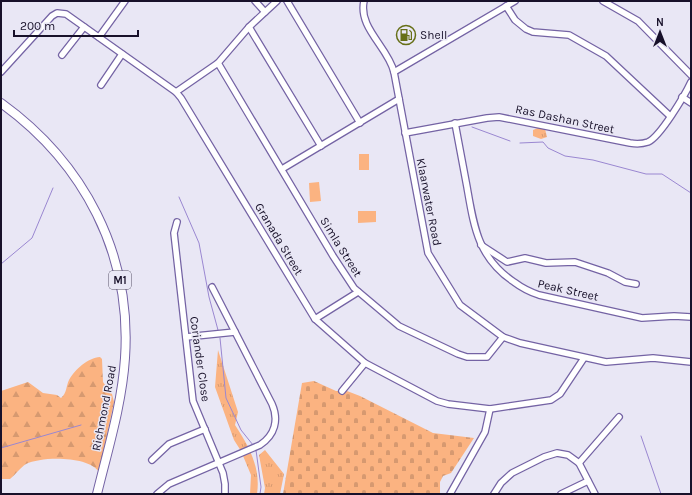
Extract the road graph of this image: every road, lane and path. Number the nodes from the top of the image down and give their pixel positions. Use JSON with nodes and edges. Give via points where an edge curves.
{"nodes":[{"id":1,"x":125,"y":1,"type":"edge"},
{"id":2,"x":255,"y":1,"type":"edge"},
{"id":3,"x":277,"y":1,"type":"edge"},
{"id":4,"x":287,"y":1,"type":"edge"},
{"id":5,"x":364,"y":1,"type":"edge"},
{"id":6,"x":515,"y":1,"type":"edge"},
{"id":7,"x":603,"y":1,"type":"edge"},
{"id":8,"x":506,"y":6,"type":"junction"},
{"id":9,"x":265,"y":12,"type":"junction"},
{"id":10,"x":84,"y":27,"type":"junction"},
{"id":11,"x":249,"y":27,"type":"junction"},
{"id":12,"x":99,"y":37,"type":"junction"},
{"id":13,"x":122,"y":54,"type":"junction"},
{"id":14,"x":62,"y":55,"type":"dead end"},
{"id":15,"x":218,"y":63,"type":"junction"},
{"id":16,"x":1,"y":72,"type":"edge"},
{"id":17,"x":394,"y":72,"type":"junction"},
{"id":18,"x":691,"y":75,"type":"edge"},
{"id":19,"x":691,"y":82,"type":"edge"},
{"id":20,"x":101,"y":85,"type":"dead end"},
{"id":21,"x":176,"y":92,"type":"junction"},
{"id":22,"x":682,"y":97,"type":"junction"},
{"id":23,"x":399,"y":99,"type":"junction"},
{"id":24,"x":1,"y":103,"type":"edge"},
{"id":25,"x":691,"y":103,"type":"edge"},
{"id":26,"x":670,"y":116,"type":"junction"},
{"id":27,"x":360,"y":123,"type":"junction"},
{"id":28,"x":455,"y":124,"type":"junction"},
{"id":29,"x":405,"y":133,"type":"junction"},
{"id":30,"x":320,"y":146,"type":"junction"},
{"id":31,"x":282,"y":169,"type":"junction"},
{"id":32,"x":177,"y":222,"type":"dead end"},
{"id":33,"x":481,"y":244,"type":"junction"},
{"id":34,"x":636,"y":284,"type":"dead end"},
{"id":35,"x":212,"y":287,"type":"dead end"},
{"id":36,"x":358,"y":292,"type":"junction"},
{"id":37,"x":691,"y":317,"type":"edge"},
{"id":38,"x":315,"y":319,"type":"junction"},
{"id":39,"x":235,"y":332,"type":"junction"},
{"id":40,"x":186,"y":337,"type":"junction"},
{"id":41,"x":503,"y":337,"type":"junction"},
{"id":42,"x":572,"y":355,"type":"junction"},
{"id":43,"x":584,"y":358,"type":"junction"},
{"id":44,"x":691,"y":362,"type":"edge"},
{"id":45,"x":365,"y":363,"type":"junction"},
{"id":46,"x":577,"y":370,"type":"junction"},
{"id":47,"x":342,"y":391,"type":"dead end"},
{"id":48,"x":490,"y":409,"type":"junction"},
{"id":49,"x":619,"y":418,"type":"dead end"},
{"id":50,"x":205,"y":429,"type":"junction"},
{"id":51,"x":152,"y":460,"type":"dead end"},
{"id":52,"x":219,"y":462,"type":"junction"},
{"id":53,"x":579,"y":463,"type":"junction"},
{"id":54,"x":588,"y":481,"type":"junction"},
{"id":55,"x":97,"y":494,"type":"edge"},
{"id":56,"x":157,"y":494,"type":"edge"},
{"id":57,"x":225,"y":494,"type":"edge"},
{"id":58,"x":450,"y":494,"type":"edge"},
{"id":59,"x":494,"y":494,"type":"edge"},
{"id":60,"x":561,"y":494,"type":"edge"},
{"id":61,"x":595,"y":494,"type":"edge"}],
"edges":[{"from":1,"to":12,"type":"street"},
{"from":2,"to":9,"type":"street"},
{"from":3,"to":9,"type":"street"},
{"from":4,"to":27,"type":"street"},
{"from":5,"to":17,"type":"street","name":"Klaarwater Road","via":[[363,11],[368,26]]},
{"from":6,"to":8,"type":"street"},
{"from":7,"to":18,"type":"street","via":[[638,22]]},
{"from":8,"to":17,"type":"street"},
{"from":8,"to":26,"type":"street","via":[[515,20],[526,29],[533,32],[569,35],[606,56]]},
{"from":9,"to":11,"type":"street"},
{"from":10,"to":12,"type":"street","name":"Granada Street"},
{"from":10,"to":14,"type":"street"},
{"from":10,"to":16,"type":"street","name":"Granada Street","via":[[66,14],[57,13]]},
{"from":11,"to":15,"type":"street"},
{"from":11,"to":30,"type":"street"},
{"from":12,"to":13,"type":"street","name":"Granada Street"},
{"from":13,"to":20,"type":"street"},
{"from":13,"to":21,"type":"street","name":"Granada Street"},
{"from":15,"to":21,"type":"street"},
{"from":15,"to":31,"type":"street","name":"Simla Street"},
{"from":17,"to":23,"type":"street","name":"Klaarwater Road"},
{"from":19,"to":22,"type":"street","name":"Ras Dashan Street"},
{"from":21,"to":38,"type":"street","name":"Granada Street"},
{"from":22,"to":25,"type":"street"},
{"from":22,"to":26,"type":"street","name":"Ras Dashan Street"},
{"from":23,"to":27,"type":"street"},
{"from":23,"to":29,"type":"street","name":"Klaarwater Road"},
{"from":24,"to":55,"type":"highway","name":"Richmond Road","number":"M1","via":[[37,132],[80,183],[99,218],[119,276],[126,328],[125,358],[120,397]]},
{"from":26,"to":28,"type":"street","name":"Ras Dashan Street","via":[[654,139],[640,144],[499,117]]},
{"from":27,"to":30,"type":"street"},
{"from":28,"to":29,"type":"street","name":"Ras Dashan Street"},
{"from":28,"to":33,"type":"street","name":"Peak Street","via":[[474,226]]},
{"from":29,"to":41,"type":"street","name":"Klaarwater Road","via":[[425,244],[430,257],[460,305]]},
{"from":30,"to":31,"type":"street"},
{"from":31,"to":36,"type":"street","name":"Simla Street","via":[[350,284]]},
{"from":32,"to":40,"type":"street","name":"Coriander Close","via":[[174,233]]},
{"from":33,"to":34,"type":"street","via":[[508,262],[525,258],[546,264],[575,262]]},
{"from":33,"to":37,"type":"street","name":"Peak Street","via":[[497,270],[531,293],[642,318]]},
{"from":35,"to":39,"type":"street"},
{"from":36,"to":38,"type":"street"},
{"from":36,"to":41,"type":"street","name":"Simla Street","via":[[399,326],[467,357],[487,357]]},
{"from":38,"to":45,"type":"street","name":"Granada Street"},
{"from":39,"to":40,"type":"street"},
{"from":39,"to":52,"type":"street","via":[[272,404],[276,421],[264,442]]},
{"from":40,"to":50,"type":"street","name":"Coriander Close","via":[[193,401]]},
{"from":41,"to":42,"type":"street","name":"Klaarwater Road","via":[[513,342]]},
{"from":42,"to":43,"type":"street","name":"Klaarwater Road"},
{"from":42,"to":46,"type":"street","via":[[577,360]]},
{"from":43,"to":44,"type":"street","name":"Klaarwater Road","via":[[614,362],[653,358]]},
{"from":43,"to":46,"type":"street","name":"Granada Street"},
{"from":45,"to":47,"type":"street"},
{"from":45,"to":48,"type":"street","name":"Granada Street","via":[[437,401]]},
{"from":46,"to":48,"type":"street","name":"Granada Street","via":[[560,394],[551,400]]},
{"from":48,"to":58,"type":"street","via":[[485,432]]},
{"from":49,"to":53,"type":"street"},
{"from":50,"to":51,"type":"street","via":[[169,444]]},
{"from":50,"to":52,"type":"street","name":"Coriander Close"},
{"from":52,"to":56,"type":"street","via":[[169,484]]},
{"from":52,"to":57,"type":"street","name":"Coriander Close","via":[[225,478]]},
{"from":53,"to":54,"type":"street"},
{"from":53,"to":59,"type":"street","via":[[562,454],[544,457],[508,476]]},
{"from":54,"to":60,"type":"street"},
{"from":54,"to":61,"type":"street"}]}
